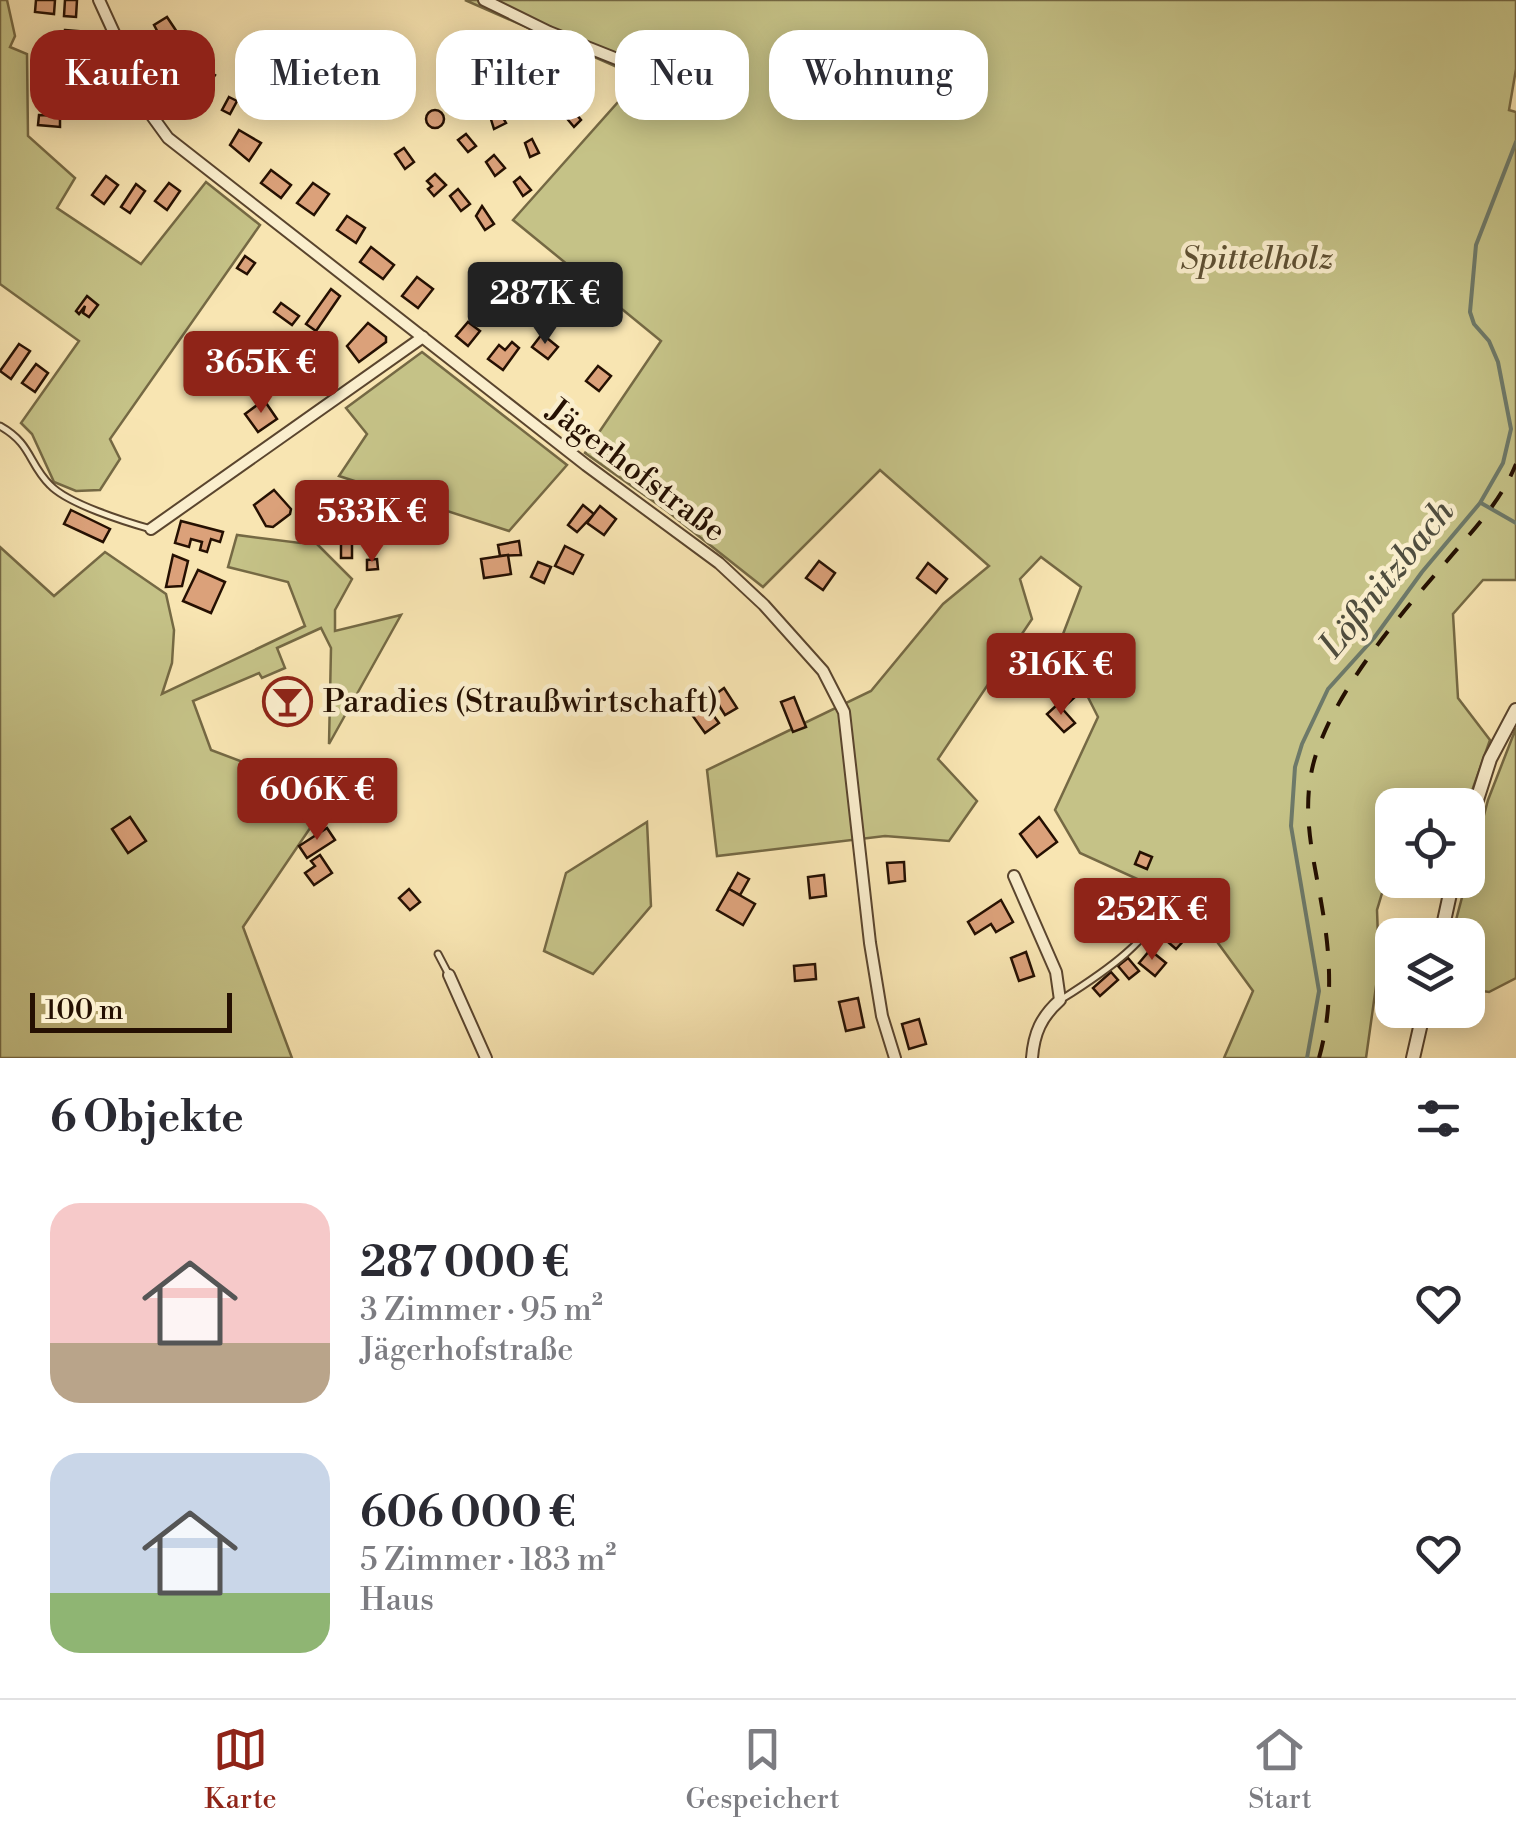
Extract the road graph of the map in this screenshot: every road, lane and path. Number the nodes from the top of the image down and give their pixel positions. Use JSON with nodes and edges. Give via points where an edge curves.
{"nodes":[{"id":1,"x":99,"y":0,"type":"edge"},
{"id":2,"x":484,"y":0,"type":"edge"},
{"id":3,"x":615,"y":59,"type":"edge"},
{"id":4,"x":423,"y":337,"type":"junction"},
{"id":5,"x":0,"y":426,"type":"edge"},
{"id":6,"x":151,"y":528,"type":"joint"},
{"id":7,"x":1516,"y":710,"type":"edge"},
{"id":8,"x":1479,"y":788,"type":"edge"},
{"id":9,"x":1014,"y":876,"type":"dead end"},
{"id":10,"x":1173,"y":892,"type":"dead end"},
{"id":11,"x":438,"y":954,"type":"dead end"},
{"id":12,"x":449,"y":975,"type":"joint"},
{"id":13,"x":1060,"y":1000,"type":"junction"},
{"id":14,"x":1420,"y":1028,"type":"edge"},
{"id":15,"x":486,"y":1058,"type":"edge"},
{"id":16,"x":895,"y":1058,"type":"edge"},
{"id":17,"x":1032,"y":1058,"type":"edge"},
{"id":18,"x":1413,"y":1058,"type":"edge"}],
"edges":[{"from":1,"to":4,"type":"street","name":"Jägerhofstraße","via":[[168,138]]},
{"from":2,"to":3,"type":"street"},
{"from":4,"to":6,"type":"street"},
{"from":4,"to":16,"type":"street","name":"Jägerhofstraße","via":[[718,563],[822,671],[844,712],[870,943]]},
{"from":5,"to":6,"type":"lane","via":[[23,442],[51,487]]},
{"from":7,"to":8,"type":"street"},
{"from":9,"to":13,"type":"street","via":[[1056,972]]},
{"from":10,"to":13,"type":"lane","via":[[1147,934],[1109,970]]},
{"from":11,"to":12,"type":"lane"},
{"from":12,"to":15,"type":"street"},
{"from":13,"to":17,"type":"street","via":[[1036,1029]]},
{"from":14,"to":18,"type":"street"}]}
